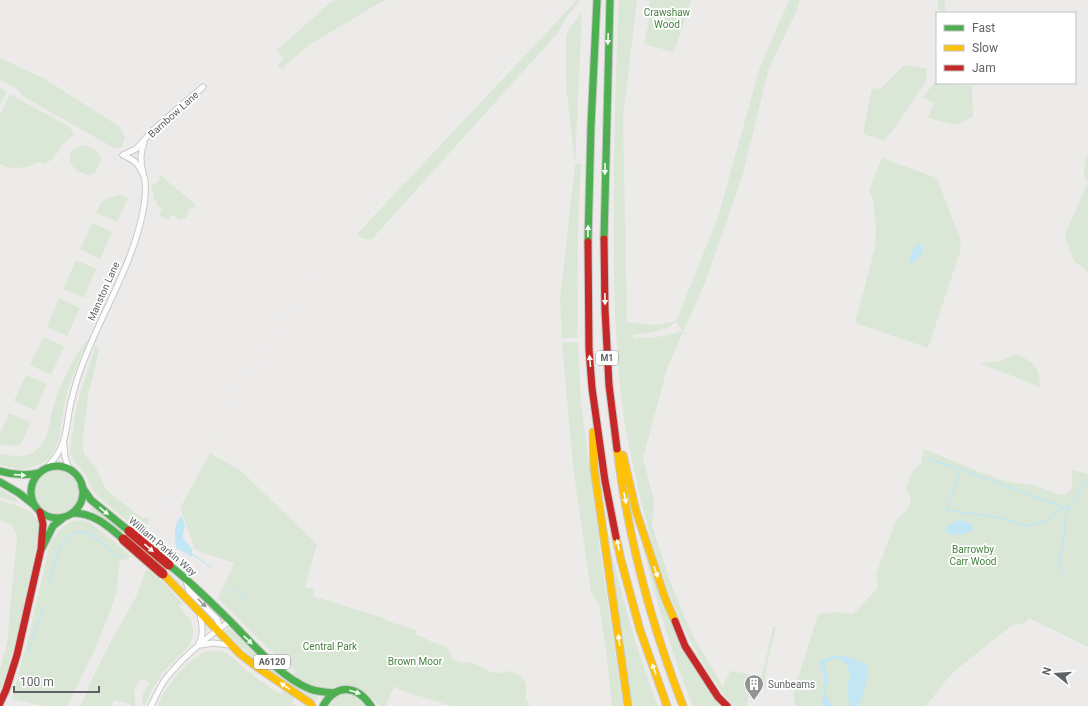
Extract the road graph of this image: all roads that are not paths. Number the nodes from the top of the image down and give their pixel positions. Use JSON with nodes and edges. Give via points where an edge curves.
{"nodes":[{"id":1,"x":597,"y":0,"type":"edge"},
{"id":2,"x":610,"y":0,"type":"edge"},
{"id":3,"x":203,"y":87,"type":"dead end"},
{"id":4,"x":145,"y":139,"type":"junction"},
{"id":5,"x":144,"y":177,"type":"junction"},
{"id":6,"x":609,"y":385,"type":"junction"},
{"id":7,"x":592,"y":388,"type":"junction"},
{"id":8,"x":64,"y":443,"type":"junction"},
{"id":9,"x":68,"y":469,"type":"junction"},
{"id":10,"x":0,"y":471,"type":"edge"},
{"id":11,"x":42,"y":471,"type":"junction"},
{"id":12,"x":0,"y":482,"type":"edge"},
{"id":13,"x":82,"y":487,"type":"junction"},
{"id":14,"x":38,"y":509,"type":"junction"},
{"id":15,"x":73,"y":513,"type":"junction"},
{"id":16,"x":62,"y":518,"type":"junction"},
{"id":17,"x":41,"y":549,"type":"junction"},
{"id":18,"x":185,"y":578,"type":"junction"},
{"id":19,"x":200,"y":612,"type":"junction"},
{"id":20,"x":230,"y":621,"type":"junction"},
{"id":21,"x":218,"y":629,"type":"junction"},
{"id":22,"x":198,"y":646,"type":"junction"},
{"id":23,"x":234,"y":647,"type":"junction"},
{"id":24,"x":334,"y":693,"type":"junction"},
{"id":25,"x":0,"y":703,"type":"edge"},
{"id":26,"x":151,"y":706,"type":"edge"},
{"id":27,"x":312,"y":706,"type":"edge"},
{"id":28,"x":323,"y":706,"type":"edge"},
{"id":29,"x":372,"y":706,"type":"edge"},
{"id":30,"x":628,"y":706,"type":"edge"},
{"id":31,"x":667,"y":706,"type":"edge"},
{"id":32,"x":684,"y":706,"type":"edge"},
{"id":33,"x":726,"y":706,"type":"edge"}],
"edges":[{"from":7,"to":1,"type":"main road","number":"M1","one_way":true,"via":[[588,233]]},
{"from":2,"to":6,"type":"main road","number":"M1","one_way":true,"via":[[604,234]]},
{"from":3,"to":4,"type":"street","name":"Barnbow Lane"},
{"from":4,"to":5,"type":"street","name":"Manston Lane","via":[[140,158]]},
{"from":4,"to":5,"type":"street","name":"Barnbow Lane","via":[[136,149],[123,156],[135,162]]},
{"from":5,"to":8,"type":"street","name":"Manston Lane","via":[[145,198],[138,231],[76,382]]},
{"from":6,"to":32,"type":"main road","number":"M1","one_way":true,"via":[[621,480],[636,554],[654,623]]},
{"from":6,"to":33,"type":"main road","number":"M1","one_way":true,"via":[[636,511],[665,598],[685,646]]},
{"from":30,"to":7,"type":"main road","number":"M1","one_way":true,"via":[[594,468]]},
{"from":31,"to":7,"type":"main road","number":"M1","one_way":true,"via":[[640,630],[621,560],[605,481]]},
{"from":8,"to":9,"type":"street","name":"Manston Lane"},
{"from":8,"to":11,"type":"street","name":"Manston Lane","via":[[56,457]]},
{"from":9,"to":11,"type":"main road","via":[[53,466]]},
{"from":9,"to":13,"type":"main road","via":[[75,473]]},
{"from":10,"to":11,"type":"main road","one_way":true,"via":[[20,476]]},
{"from":11,"to":14,"type":"main road","via":[[34,479],[31,491]]},
{"from":12,"to":14,"type":"main road","via":[[19,493]]},
{"from":13,"to":15,"type":"main road","via":[[81,501]]},
{"from":13,"to":18,"type":"main road","name":"William Parkin Way","number":"A6120","one_way":true,"bridge":true,"via":[[91,500]]},
{"from":14,"to":16,"type":"main road","via":[[47,516]]},
{"from":14,"to":17,"type":"main road","via":[[43,524]]},
{"from":15,"to":16,"type":"main road"},
{"from":15,"to":19,"type":"main road","name":"William Parkin Way","number":"A6120","bridge":true,"via":[[92,515],[123,539],[163,574]]},
{"from":16,"to":17,"type":"main road","via":[[53,526]]},
{"from":17,"to":25,"type":"main road","via":[[12,673]]},
{"from":18,"to":20,"type":"main road","name":"William Parkin Way","number":"A6120"},
{"from":18,"to":21,"type":"street","one_way":true,"via":[[189,591],[217,619]]},
{"from":19,"to":21,"type":"main road","name":"William Parkin Way","number":"A6120"},
{"from":19,"to":22,"type":"street","via":[[202,633]]},
{"from":20,"to":21,"type":"street"},
{"from":20,"to":24,"type":"main road","name":"William Parkin Way","number":"A6120","one_way":true,"via":[[266,658],[305,687],[317,692]]},
{"from":21,"to":22,"type":"street"},
{"from":21,"to":23,"type":"main road","name":"William Parkin Way","number":"A6120"},
{"from":22,"to":23,"type":"street","via":[[213,643]]},
{"from":22,"to":26,"type":"street","via":[[163,682]]},
{"from":27,"to":23,"type":"main road","name":"William Parkin Way","number":"A6120","one_way":true,"via":[[257,667]]},
{"from":24,"to":28,"type":"main road"},
{"from":24,"to":29,"type":"main road","name":"William Parkin Way","one_way":true,"via":[[348,689],[355,691],[367,698]]}]}
